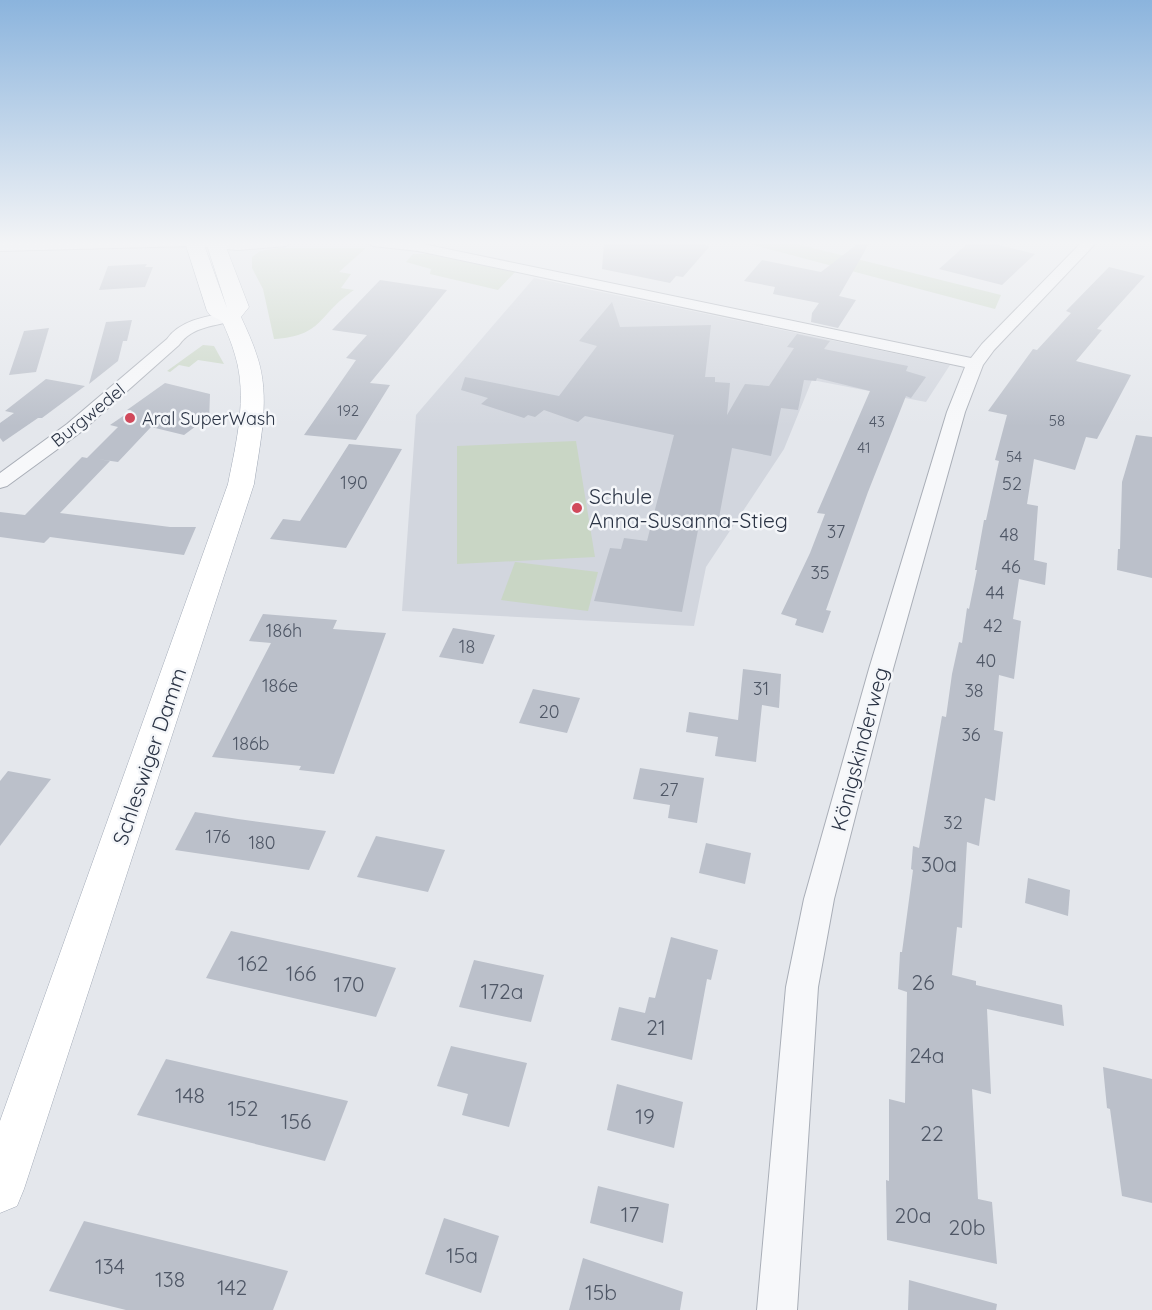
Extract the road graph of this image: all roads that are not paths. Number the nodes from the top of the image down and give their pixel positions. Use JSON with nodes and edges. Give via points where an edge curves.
{"nodes":[{"id":1,"x":215,"y":303,"type":"edge"},
{"id":2,"x":685,"y":303,"type":"edge"},
{"id":3,"x":1031,"y":303,"type":"edge"},
{"id":4,"x":233,"y":321,"type":"junction"},
{"id":5,"x":975,"y":364,"type":"junction"},
{"id":6,"x":0,"y":482,"type":"edge"},
{"id":7,"x":0,"y":1189,"type":"edge"},
{"id":8,"x":777,"y":1310,"type":"edge"}],
"edges":[{"from":1,"to":4,"type":"main road","name":"Schleswiger Damm","via":[[217,311]]},
{"from":2,"to":5,"type":"street"},
{"from":3,"to":5,"type":"street","name":"Königskinderweg"},
{"from":4,"to":6,"type":"street","name":"Burgwedel","via":[[173,342],[74,428]]},
{"from":4,"to":7,"type":"main road","name":"Schleswiger Damm","via":[[247,357],[252,390],[251,426],[241,484]]},
{"from":5,"to":8,"type":"street","name":"Königskinderweg","via":[[956,412],[884,658],[819,900],[802,987]]}]}
